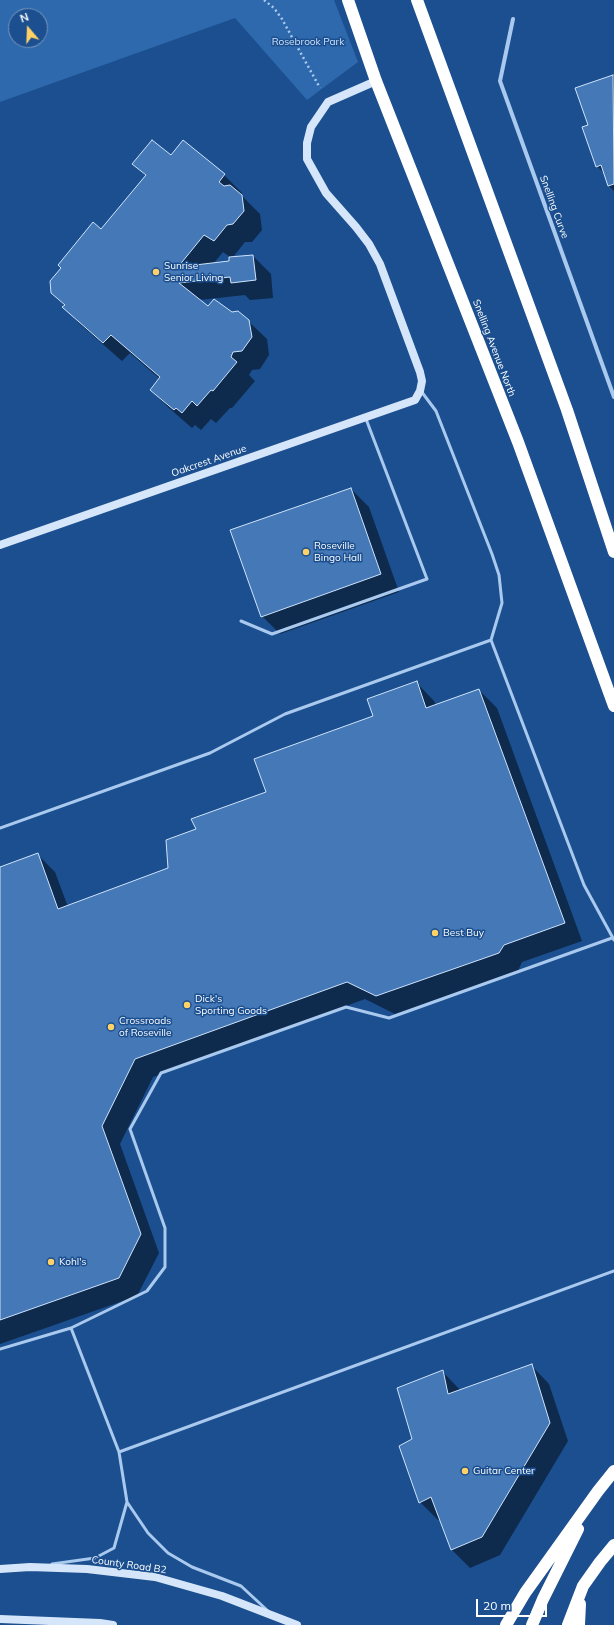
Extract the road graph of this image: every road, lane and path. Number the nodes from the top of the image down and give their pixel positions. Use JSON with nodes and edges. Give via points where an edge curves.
{"nodes":[{"id":1,"x":264,"y":0,"type":"edge"},
{"id":2,"x":348,"y":0,"type":"edge"},
{"id":3,"x":417,"y":0,"type":"edge"},
{"id":4,"x":513,"y":19,"type":"dead end"},
{"id":5,"x":376,"y":81,"type":"junction"},
{"id":6,"x":328,"y":102,"type":"junction"},
{"id":7,"x":420,"y":391,"type":"junction"},
{"id":8,"x":614,"y":397,"type":"edge"},
{"id":9,"x":365,"y":417,"type":"junction"},
{"id":10,"x":0,"y":544,"type":"edge"},
{"id":11,"x":614,"y":552,"type":"edge"},
{"id":12,"x":241,"y":621,"type":"dead end"},
{"id":13,"x":491,"y":640,"type":"junction"},
{"id":14,"x":614,"y":706,"type":"edge"},
{"id":15,"x":0,"y":828,"type":"edge"},
{"id":16,"x":613,"y":939,"type":"edge"},
{"id":17,"x":614,"y":1271,"type":"edge"},
{"id":18,"x":71,"y":1328,"type":"junction"},
{"id":19,"x":0,"y":1349,"type":"edge"},
{"id":20,"x":119,"y":1452,"type":"junction"},
{"id":21,"x":614,"y":1471,"type":"edge"},
{"id":22,"x":598,"y":1491,"type":"junction"},
{"id":23,"x":127,"y":1502,"type":"junction"},
{"id":24,"x":614,"y":1545,"type":"edge"},
{"id":25,"x":30,"y":1567,"type":"junction"},
{"id":26,"x":0,"y":1569,"type":"edge"},
{"id":27,"x":583,"y":1586,"type":"junction"},
{"id":28,"x":273,"y":1616,"type":"junction"},
{"id":29,"x":0,"y":1619,"type":"edge"},
{"id":30,"x":113,"y":1625,"type":"edge"},
{"id":31,"x":296,"y":1625,"type":"edge"},
{"id":32,"x":506,"y":1625,"type":"edge"},
{"id":33,"x":532,"y":1625,"type":"edge"},
{"id":34,"x":568,"y":1625,"type":"edge"},
{"id":35,"x":579,"y":1625,"type":"edge"}],
"edges":[{"from":1,"to":6,"type":"path","via":[[282,19]]},
{"from":2,"to":5,"type":"highway","name":"Snelling Avenue North"},
{"from":3,"to":11,"type":"highway","via":[[566,410]]},
{"from":4,"to":8,"type":"street","name":"Snelling Curve","via":[[500,81]]},
{"from":5,"to":6,"type":"street"},
{"from":5,"to":14,"type":"highway","name":"Snelling Avenue North","via":[[518,442]]},
{"from":6,"to":7,"type":"street","via":[[311,127],[307,160],[326,193],[369,244],[380,264],[420,372]]},
{"from":7,"to":9,"type":"street","name":"Oakcrest Avenue","via":[[414,400]]},
{"from":7,"to":13,"type":"lane","via":[[436,411],[499,575],[502,603]]},
{"from":9,"to":10,"type":"street","name":"Oakcrest Avenue"},
{"from":9,"to":12,"type":"lane","via":[[427,579],[272,634]]},
{"from":13,"to":15,"type":"lane","via":[[285,714],[210,753]]},
{"from":13,"to":16,"type":"lane","via":[[584,886]]},
{"from":16,"to":18,"type":"lane","via":[[389,1018],[346,1007],[161,1073],[130,1129],[165,1228],[165,1267],[147,1291]]},
{"from":17,"to":20,"type":"lane"},
{"from":18,"to":19,"type":"lane"},
{"from":18,"to":20,"type":"lane"},
{"from":20,"to":23,"type":"lane"},
{"from":21,"to":22,"type":"highway"},
{"from":22,"to":32,"type":"highway"},
{"from":22,"to":33,"type":"highway","via":[[542,1599]]},
{"from":23,"to":25,"type":"lane","via":[[114,1548],[95,1558]]},
{"from":23,"to":28,"type":"lane","via":[[148,1533],[168,1552],[192,1567],[241,1586]]},
{"from":24,"to":27,"type":"highway"},
{"from":25,"to":26,"type":"street","name":"County Road B2"},
{"from":25,"to":28,"type":"street","name":"County Road B2","via":[[87,1569],[155,1577],[222,1596]]},
{"from":27,"to":34,"type":"highway"},
{"from":27,"to":35,"type":"highway"},
{"from":28,"to":31,"type":"street","name":"County Road B2"},
{"from":29,"to":30,"type":"street"}]}
